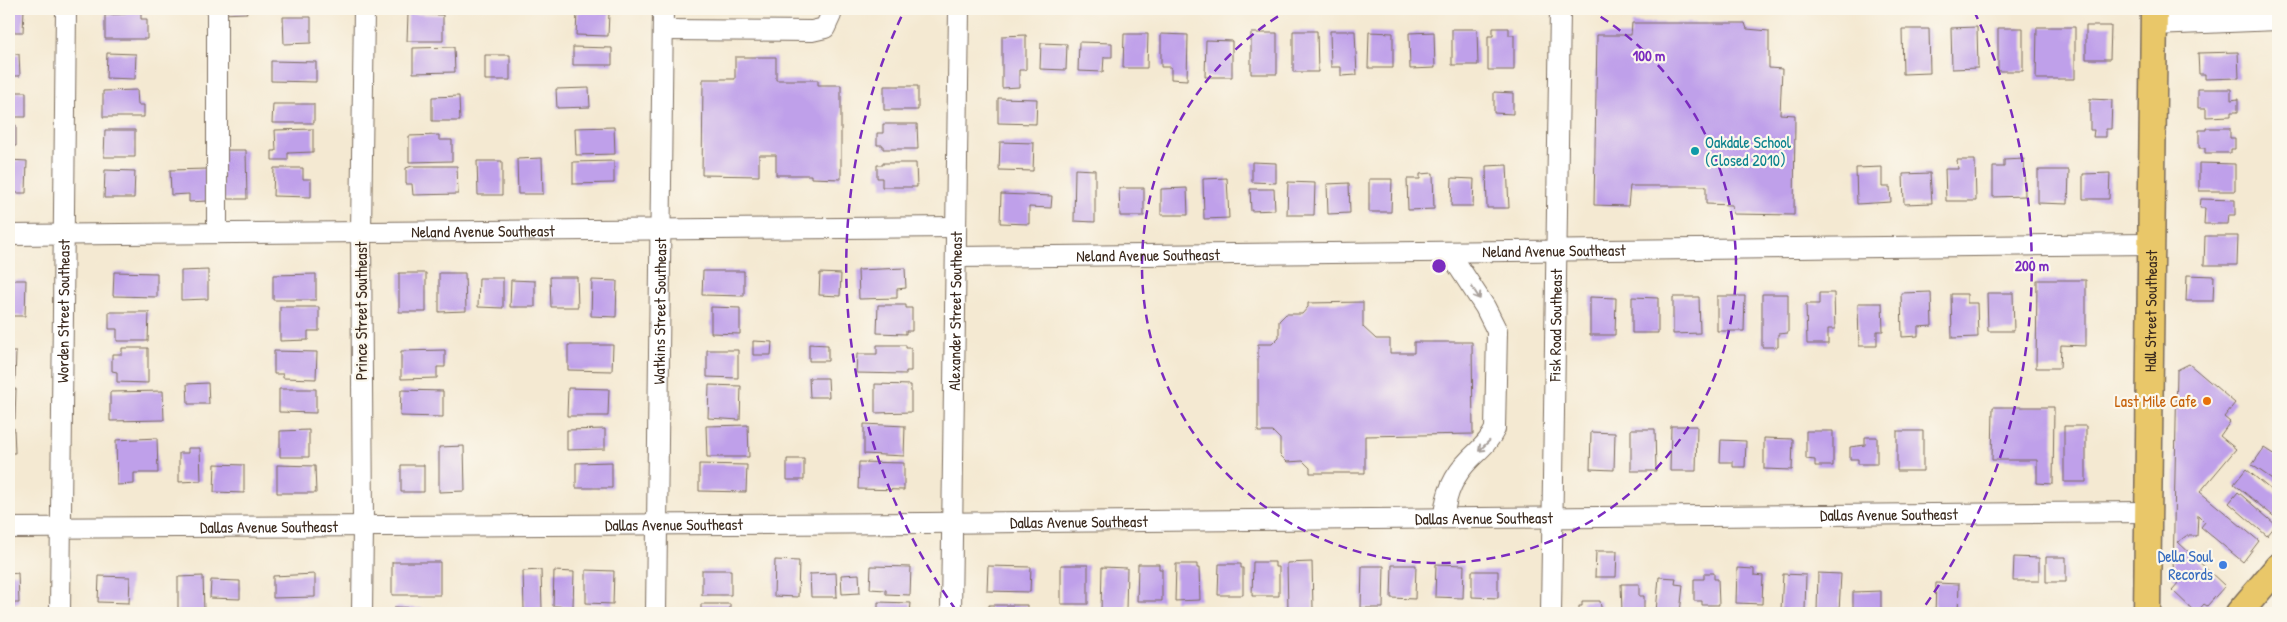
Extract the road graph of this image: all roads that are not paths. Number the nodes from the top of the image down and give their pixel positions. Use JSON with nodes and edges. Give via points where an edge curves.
{"nodes":[{"id":1,"x":66,"y":9,"type":"edge"},
{"id":2,"x":217,"y":9,"type":"edge"},
{"id":3,"x":364,"y":9,"type":"edge"},
{"id":4,"x":663,"y":9,"type":"edge"},
{"id":5,"x":830,"y":9,"type":"edge"},
{"id":6,"x":959,"y":9,"type":"edge"},
{"id":7,"x":1560,"y":9,"type":"edge"},
{"id":8,"x":2154,"y":17,"type":"edge"},
{"id":9,"x":2278,"y":20,"type":"edge"},
{"id":10,"x":663,"y":30,"type":"junction"},
{"id":11,"x":956,"y":227,"type":"junction"},
{"id":12,"x":661,"y":230,"type":"junction"},
{"id":13,"x":217,"y":232,"type":"junction"},
{"id":14,"x":361,"y":232,"type":"junction"},
{"id":15,"x":9,"y":235,"type":"edge"},
{"id":16,"x":64,"y":235,"type":"junction"},
{"id":17,"x":2152,"y":244,"type":"junction"},
{"id":18,"x":1556,"y":251,"type":"junction"},
{"id":19,"x":1449,"y":252,"type":"junction"},
{"id":20,"x":956,"y":257,"type":"junction"},
{"id":21,"x":2148,"y":512,"type":"junction"},
{"id":22,"x":1552,"y":517,"type":"junction"},
{"id":23,"x":1444,"y":518,"type":"junction"},
{"id":24,"x":952,"y":523,"type":"junction"},
{"id":25,"x":364,"y":525,"type":"junction"},
{"id":26,"x":658,"y":525,"type":"junction"},
{"id":27,"x":9,"y":528,"type":"edge"},
{"id":28,"x":61,"y":528,"type":"junction"},
{"id":29,"x":2278,"y":567,"type":"edge"},
{"id":30,"x":60,"y":613,"type":"edge"},
{"id":31,"x":362,"y":613,"type":"edge"},
{"id":32,"x":656,"y":613,"type":"edge"},
{"id":33,"x":951,"y":613,"type":"edge"},
{"id":34,"x":1551,"y":613,"type":"edge"},
{"id":35,"x":2147,"y":613,"type":"edge"},
{"id":36,"x":2239,"y":613,"type":"edge"}],
"edges":[{"from":1,"to":16,"type":"street","name":"Worden Street Southeast"},
{"from":2,"to":13,"type":"street"},
{"from":3,"to":14,"type":"street","name":"Prince Street Southeast"},
{"from":4,"to":10,"type":"street","name":"Watkins Street Southeast"},
{"from":5,"to":10,"type":"street","via":[[825,28],[812,31]]},
{"from":6,"to":11,"type":"street","name":"Alexander Street Southeast"},
{"from":7,"to":18,"type":"street","name":"Fisk Road Southeast"},
{"from":8,"to":9,"type":"street"},
{"from":8,"to":17,"type":"main road","name":"Hall Street Southeast"},
{"from":10,"to":12,"type":"street","name":"Watkins Street Southeast"},
{"from":11,"to":12,"type":"street","name":"Neland Avenue Southeast"},
{"from":11,"to":20,"type":"street","name":"Alexander Street Southeast"},
{"from":12,"to":14,"type":"street","name":"Neland Avenue Southeast"},
{"from":12,"to":26,"type":"street","name":"Watkins Street Southeast"},
{"from":13,"to":14,"type":"street","name":"Neland Avenue Southeast"},
{"from":13,"to":16,"type":"street","name":"Neland Avenue Southeast"},
{"from":14,"to":25,"type":"street","name":"Prince Street Southeast"},
{"from":15,"to":16,"type":"street","name":"Neland Avenue Southeast"},
{"from":16,"to":28,"type":"street","name":"Worden Street Southeast"},
{"from":17,"to":18,"type":"street","name":"Neland Avenue Southeast"},
{"from":17,"to":21,"type":"main road","name":"Hall Street Southeast"},
{"from":18,"to":19,"type":"street","name":"Neland Avenue Southeast"},
{"from":18,"to":22,"type":"street","name":"Fisk Road Southeast"},
{"from":19,"to":20,"type":"street","name":"Neland Avenue Southeast"},
{"from":19,"to":23,"type":"street","one_way":true,"via":[[1485,306],[1497,332],[1496,430],[1453,482],[1446,496]]},
{"from":20,"to":24,"type":"street","name":"Alexander Street Southeast"},
{"from":21,"to":22,"type":"street","name":"Dallas Avenue Southeast"},
{"from":21,"to":35,"type":"main road","name":"Hall Street Southeast"},
{"from":22,"to":23,"type":"street","name":"Dallas Avenue Southeast"},
{"from":22,"to":34,"type":"street","name":"Fisk Road Southeast"},
{"from":23,"to":24,"type":"street","name":"Dallas Avenue Southeast"},
{"from":24,"to":26,"type":"street","name":"Dallas Avenue Southeast"},
{"from":24,"to":33,"type":"street","name":"Alexander Street Southeast"},
{"from":25,"to":26,"type":"street","name":"Dallas Avenue Southeast"},
{"from":25,"to":28,"type":"street","name":"Dallas Avenue Southeast"},
{"from":25,"to":31,"type":"street","name":"Prince Street Southeast"},
{"from":26,"to":32,"type":"street","name":"Watkins Street Southeast"},
{"from":27,"to":28,"type":"street","name":"Dallas Avenue Southeast"},
{"from":28,"to":30,"type":"street","name":"Worden Street Southeast"},
{"from":29,"to":36,"type":"main road"}]}
